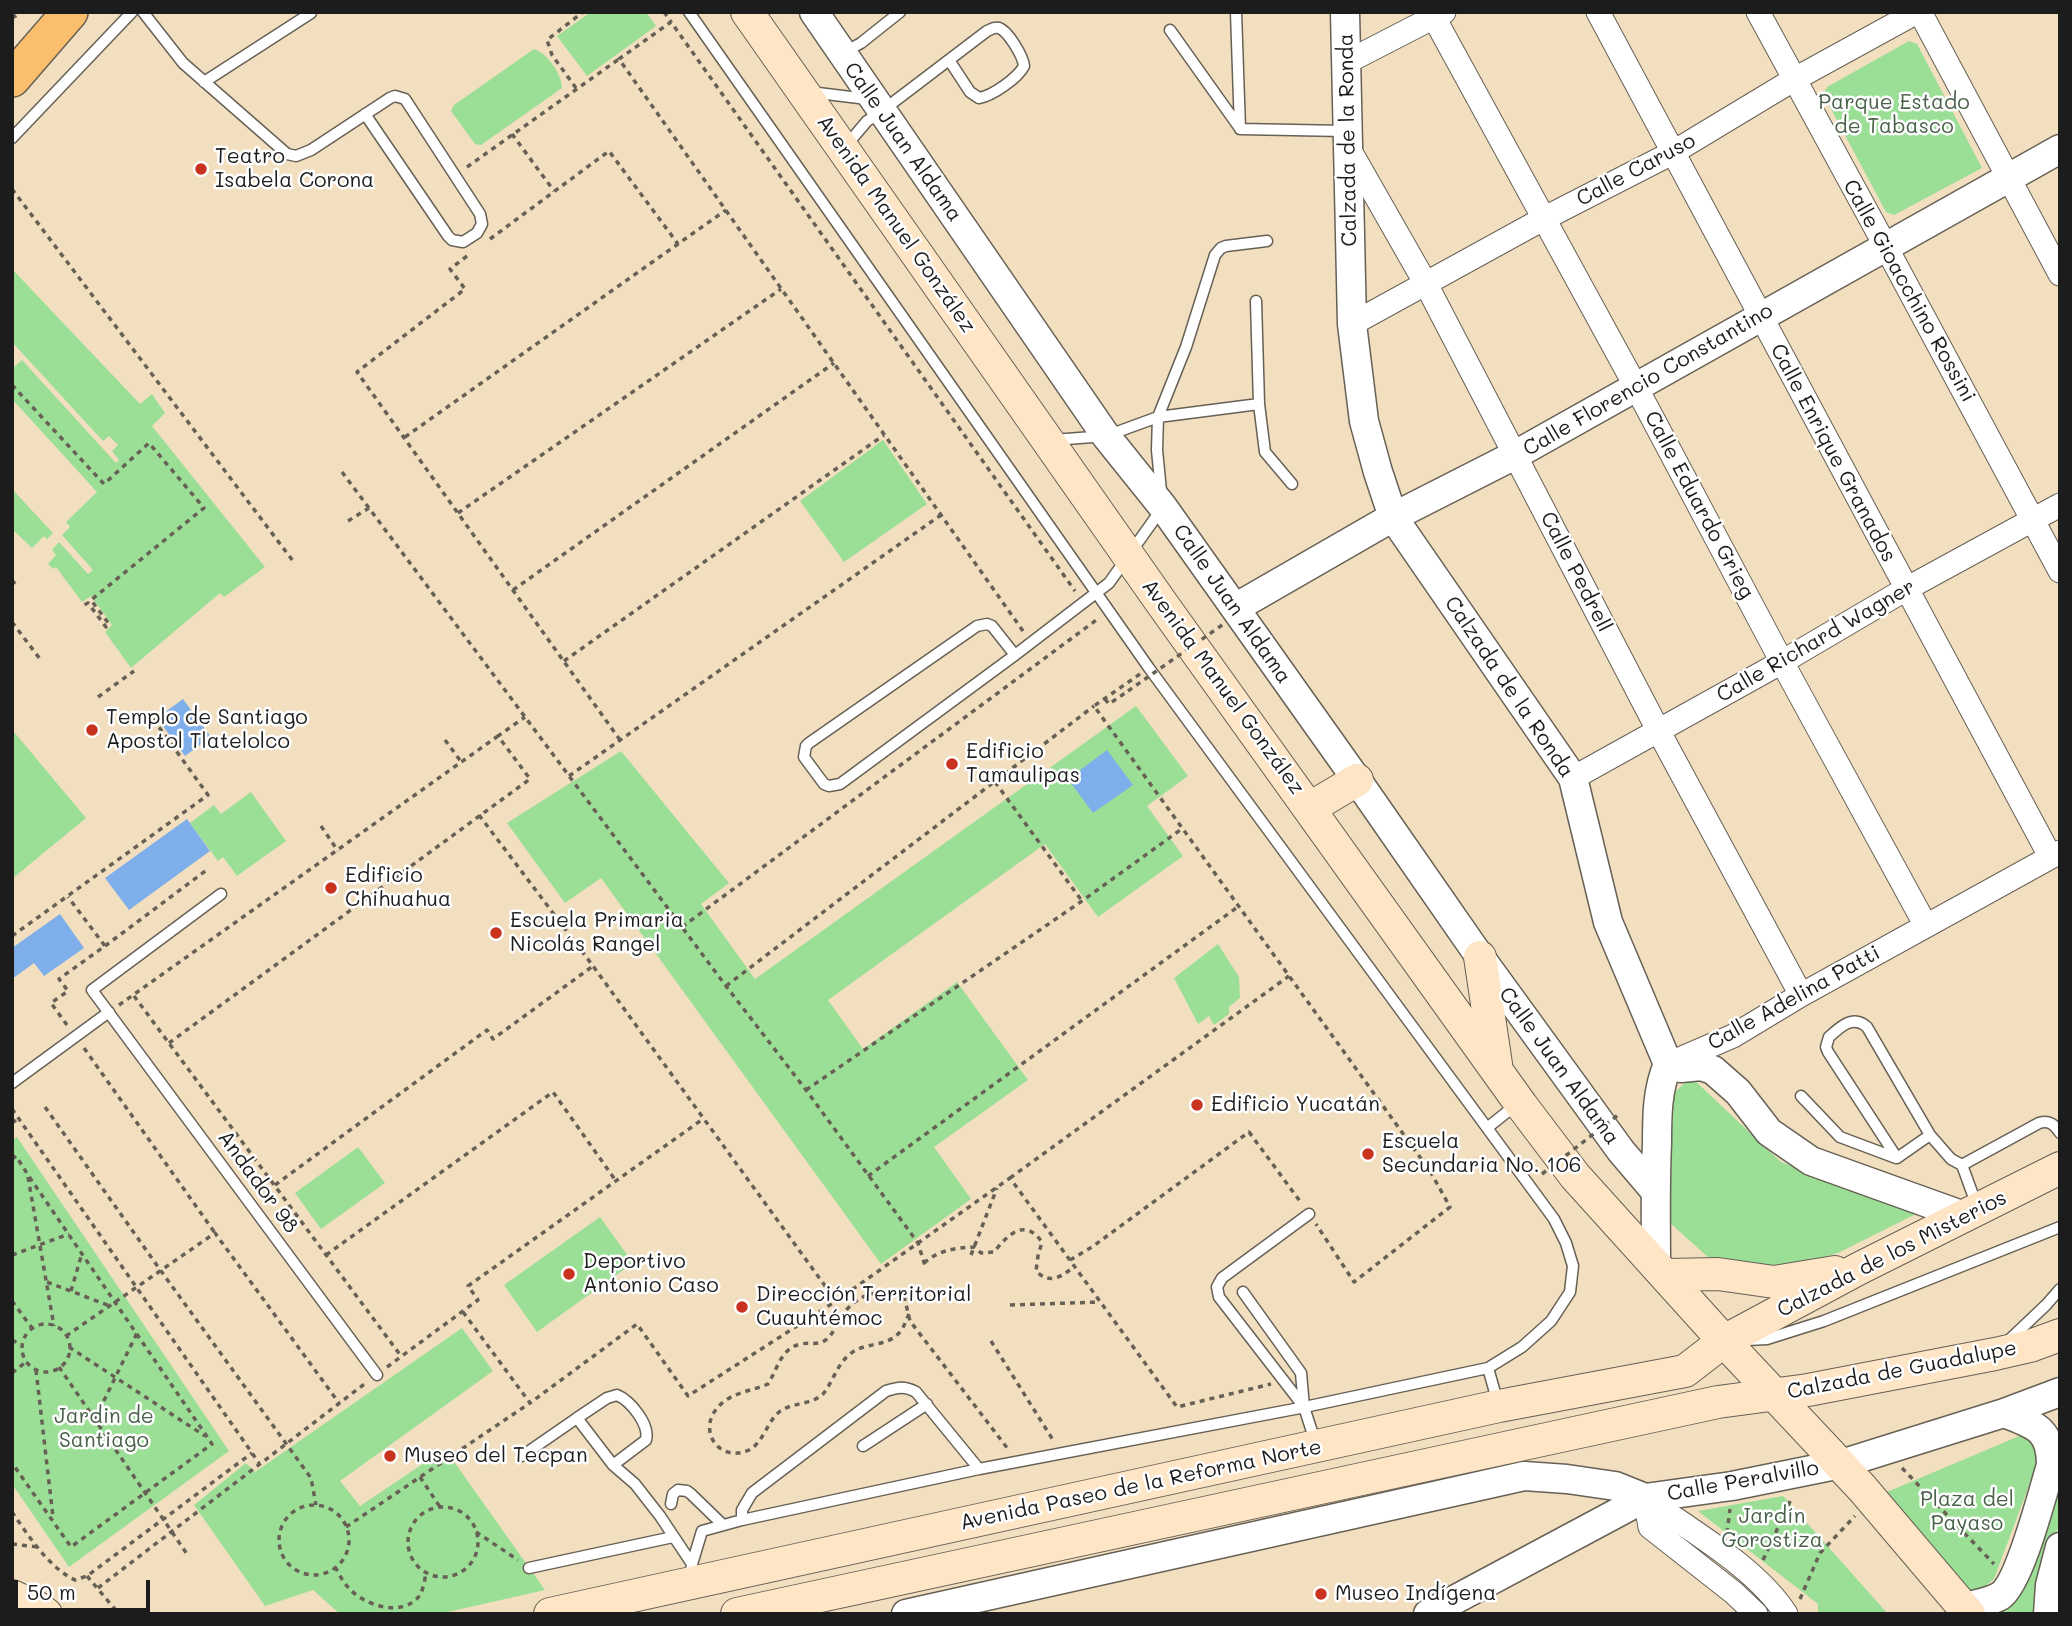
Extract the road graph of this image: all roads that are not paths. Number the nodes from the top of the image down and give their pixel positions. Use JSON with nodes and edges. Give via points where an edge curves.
{"nodes":[{"id":1,"x":70,"y":12,"type":"edge"},
{"id":2,"x":132,"y":12,"type":"edge"},
{"id":3,"x":143,"y":12,"type":"edge"},
{"id":4,"x":689,"y":12,"type":"edge"},
{"id":5,"x":747,"y":12,"type":"edge"},
{"id":6,"x":814,"y":12,"type":"edge"},
{"id":7,"x":900,"y":12,"type":"edge"},
{"id":8,"x":1236,"y":12,"type":"edge"},
{"id":9,"x":1345,"y":12,"type":"edge"},
{"id":10,"x":1598,"y":12,"type":"edge"},
{"id":11,"x":1758,"y":12,"type":"edge"},
{"id":12,"x":1919,"y":12,"type":"edge"},
{"id":13,"x":311,"y":13,"type":"edge"},
{"id":14,"x":1436,"y":14,"type":"edge"},
{"id":15,"x":1170,"y":30,"type":"dead end"},
{"id":16,"x":842,"y":54,"type":"junction"},
{"id":17,"x":949,"y":60,"type":"junction"},
{"id":18,"x":1346,"y":62,"type":"junction"},
{"id":19,"x":12,"y":79,"type":"edge"},
{"id":20,"x":1793,"y":80,"type":"junction"},
{"id":21,"x":204,"y":82,"type":"junction"},
{"id":22,"x":803,"y":91,"type":"junction"},
{"id":23,"x":878,"y":106,"type":"junction"},
{"id":24,"x":365,"y":114,"type":"junction"},
{"id":25,"x":1240,"y":129,"type":"junction"},
{"id":26,"x":12,"y":138,"type":"edge"},
{"id":27,"x":1349,"y":140,"type":"junction"},
{"id":28,"x":843,"y":149,"type":"junction"},
{"id":29,"x":2060,"y":149,"type":"edge"},
{"id":30,"x":1672,"y":153,"type":"junction"},
{"id":31,"x":2009,"y":177,"type":"junction"},
{"id":32,"x":1543,"y":219,"type":"junction"},
{"id":33,"x":1267,"y":242,"type":"dead end"},
{"id":34,"x":1886,"y":247,"type":"junction"},
{"id":35,"x":2060,"y":274,"type":"edge"},
{"id":36,"x":1426,"y":284,"type":"junction"},
{"id":37,"x":1256,"y":301,"type":"dead end"},
{"id":38,"x":1760,"y":316,"type":"junction"},
{"id":39,"x":1352,"y":324,"type":"junction"},
{"id":40,"x":1636,"y":387,"type":"junction"},
{"id":41,"x":1259,"y":404,"type":"junction"},
{"id":42,"x":1158,"y":417,"type":"junction"},
{"id":43,"x":1106,"y":436,"type":"junction"},
{"id":44,"x":1047,"y":440,"type":"junction"},
{"id":45,"x":1515,"y":455,"type":"junction"},
{"id":46,"x":1292,"y":484,"type":"dead end"},
{"id":47,"x":2060,"y":505,"type":"edge"},
{"id":48,"x":1163,"y":507,"type":"junction"},
{"id":49,"x":1393,"y":517,"type":"junction"},
{"id":50,"x":2033,"y":520,"type":"junction"},
{"id":51,"x":1129,"y":555,"type":"junction"},
{"id":52,"x":2060,"y":570,"type":"edge"},
{"id":53,"x":1906,"y":589,"type":"junction"},
{"id":54,"x":1097,"y":593,"type":"junction"},
{"id":55,"x":1230,"y":616,"type":"junction"},
{"id":56,"x":1015,"y":655,"type":"junction"},
{"id":57,"x":1782,"y":662,"type":"junction"},
{"id":58,"x":1658,"y":730,"type":"junction"},
{"id":59,"x":1573,"y":778,"type":"junction"},
{"id":60,"x":1357,"y":780,"type":"junction"},
{"id":61,"x":1310,"y":807,"type":"junction"},
{"id":62,"x":2055,"y":854,"type":"edge"},
{"id":63,"x":221,"y":894,"type":"dead end"},
{"id":64,"x":1926,"y":926,"type":"junction"},
{"id":65,"x":1480,"y":957,"type":"junction"},
{"id":66,"x":1801,"y":995,"type":"junction"},
{"id":67,"x":109,"y":1012,"type":"junction"},
{"id":68,"x":1668,"y":1064,"type":"junction"},
{"id":69,"x":1497,"y":1069,"type":"junction"},
{"id":70,"x":12,"y":1083,"type":"edge"},
{"id":71,"x":1801,"y":1096,"type":"dead end"},
{"id":72,"x":1520,"y":1102,"type":"junction"},
{"id":73,"x":1487,"y":1128,"type":"junction"},
{"id":74,"x":2060,"y":1133,"type":"edge"},
{"id":75,"x":1930,"y":1135,"type":"junction"},
{"id":76,"x":1897,"y":1158,"type":"junction"},
{"id":77,"x":1962,"y":1165,"type":"junction"},
{"id":78,"x":2060,"y":1168,"type":"edge"},
{"id":79,"x":1655,"y":1191,"type":"junction"},
{"id":80,"x":1971,"y":1213,"type":"junction"},
{"id":81,"x":1309,"y":1214,"type":"road end"},
{"id":82,"x":2060,"y":1227,"type":"edge"},
{"id":83,"x":1860,"y":1268,"type":"junction"},
{"id":84,"x":1661,"y":1270,"type":"junction"},
{"id":85,"x":2060,"y":1289,"type":"edge"},
{"id":86,"x":1243,"y":1292,"type":"dead end"},
{"id":87,"x":2060,"y":1335,"type":"edge"},
{"id":88,"x":1724,"y":1341,"type":"junction"},
{"id":89,"x":2045,"y":1346,"type":"edge"},
{"id":90,"x":1995,"y":1354,"type":"junction"},
{"id":91,"x":1488,"y":1368,"type":"junction"},
{"id":92,"x":377,"y":1375,"type":"road end"},
{"id":93,"x":2060,"y":1392,"type":"edge"},
{"id":94,"x":1774,"y":1394,"type":"junction"},
{"id":95,"x":927,"y":1404,"type":"junction"},
{"id":96,"x":1499,"y":1406,"type":"junction"},
{"id":97,"x":1304,"y":1407,"type":"junction"},
{"id":98,"x":2004,"y":1413,"type":"junction"},
{"id":99,"x":577,"y":1419,"type":"junction"},
{"id":100,"x":863,"y":1446,"type":"dead end"},
{"id":101,"x":1317,"y":1447,"type":"junction"},
{"id":102,"x":522,"y":1456,"type":"dead end"},
{"id":103,"x":1841,"y":1464,"type":"junction"},
{"id":104,"x":613,"y":1465,"type":"junction"},
{"id":105,"x":979,"y":1469,"type":"junction"},
{"id":106,"x":1645,"y":1498,"type":"junction"},
{"id":107,"x":671,"y":1504,"type":"dead end"},
{"id":108,"x":742,"y":1520,"type":"junction"},
{"id":109,"x":723,"y":1525,"type":"junction"},
{"id":110,"x":673,"y":1537,"type":"junction"},
{"id":111,"x":2060,"y":1547,"type":"edge"},
{"id":112,"x":529,"y":1568,"type":"road end"},
{"id":113,"x":691,"y":1574,"type":"junction"},
{"id":114,"x":12,"y":1596,"type":"edge"},
{"id":115,"x":1793,"y":1608,"type":"edge"},
{"id":116,"x":1966,"y":1611,"type":"edge"},
{"id":117,"x":46,"y":1614,"type":"edge"},
{"id":118,"x":550,"y":1614,"type":"edge"},
{"id":119,"x":737,"y":1614,"type":"edge"},
{"id":120,"x":906,"y":1614,"type":"edge"},
{"id":121,"x":1429,"y":1614,"type":"edge"},
{"id":122,"x":1756,"y":1614,"type":"edge"},
{"id":123,"x":2048,"y":1614,"type":"edge"}],
"edges":[{"from":1,"to":19,"type":"main road"},
{"from":2,"to":26,"type":"lane"},
{"from":3,"to":21,"type":"lane"},
{"from":4,"to":54,"type":"lane"},
{"from":5,"to":22,"type":"main road","name":"Avenida Manuel González"},
{"from":6,"to":16,"type":"street","name":"Calle Juan Aldama"},
{"from":7,"to":16,"type":"lane"},
{"from":8,"to":25,"type":"lane"},
{"from":9,"to":18,"type":"street","name":"Calzada de la Ronda"},
{"from":10,"to":30,"type":"street","name":"Calle Enrique Granados"},
{"from":11,"to":20,"type":"street","name":"Calle Gioacchino Rossini"},
{"from":12,"to":20,"type":"street","name":"Calle Caruso"},
{"from":12,"to":31,"type":"street"},
{"from":13,"to":21,"type":"lane"},
{"from":14,"to":18,"type":"street"},
{"from":14,"to":32,"type":"street","name":"Calle Eduardo Grieg"},
{"from":15,"to":25,"type":"lane"},
{"from":16,"to":23,"type":"street","name":"Calle Juan Aldama"},
{"from":17,"to":17,"type":"lane","via":[[987,31],[998,28],[1007,34],[1024,66],[990,95],[979,98]]},
{"from":17,"to":23,"type":"lane"},
{"from":18,"to":27,"type":"street","name":"Calzada de la Ronda"},
{"from":20,"to":30,"type":"street","name":"Calle Caruso"},
{"from":20,"to":34,"type":"street","name":"Calle Gioacchino Rossini"},
{"from":21,"to":24,"type":"lane","via":[[275,145],[296,156]]},
{"from":22,"to":23,"type":"lane"},
{"from":22,"to":28,"type":"main road","name":"Avenida Manuel González"},
{"from":23,"to":28,"type":"lane"},
{"from":23,"to":43,"type":"street","name":"Calle Juan Aldama"},
{"from":24,"to":24,"type":"lane","via":[[395,96],[405,99],[482,219],[480,229],[463,242],[448,236]]},
{"from":25,"to":27,"type":"lane"},
{"from":27,"to":36,"type":"street","name":"Calle Pedrell"},
{"from":27,"to":39,"type":"street","name":"Calzada de la Ronda"},
{"from":28,"to":44,"type":"main road","name":"Avenida Manuel González"},
{"from":29,"to":31,"type":"street","name":"Calle Florencio Constantino"},
{"from":30,"to":32,"type":"street","name":"Calle Caruso"},
{"from":30,"to":38,"type":"street","name":"Calle Enrique Granados"},
{"from":31,"to":34,"type":"street","name":"Calle Florencio Constantino"},
{"from":31,"to":35,"type":"street"},
{"from":32,"to":36,"type":"street","name":"Calle Caruso"},
{"from":32,"to":40,"type":"street","name":"Calle Eduardo Grieg"},
{"from":33,"to":42,"type":"lane","via":[[1217,251]]},
{"from":34,"to":38,"type":"street","name":"Calle Florencio Constantino"},
{"from":34,"to":50,"type":"street","name":"Calle Gioacchino Rossini"},
{"from":36,"to":39,"type":"street","name":"Calle Caruso"},
{"from":36,"to":45,"type":"street","name":"Calle Pedrell"},
{"from":37,"to":41,"type":"lane"},
{"from":38,"to":40,"type":"street","name":"Calle Florencio Constantino"},
{"from":38,"to":53,"type":"street","name":"Calle Enrique Granados"},
{"from":39,"to":49,"type":"street","name":"Calzada de la Ronda","via":[[1364,421]]},
{"from":40,"to":45,"type":"street","name":"Calle Florencio Constantino"},
{"from":40,"to":57,"type":"street","name":"Calle Eduardo Grieg"},
{"from":41,"to":42,"type":"lane"},
{"from":41,"to":46,"type":"lane","via":[[1265,452]]},
{"from":42,"to":43,"type":"lane"},
{"from":42,"to":48,"type":"lane"},
{"from":43,"to":44,"type":"lane"},
{"from":43,"to":48,"type":"street","name":"Calle Juan Aldama"},
{"from":44,"to":51,"type":"main road","name":"Avenida Manuel González"},
{"from":45,"to":49,"type":"street","name":"Calle Florencio Constantino"},
{"from":45,"to":58,"type":"street","name":"Calle Pedrell"},
{"from":47,"to":50,"type":"street","name":"Calle Richard Wagner"},
{"from":48,"to":51,"type":"lane"},
{"from":48,"to":55,"type":"street","name":"Calle Juan Aldama"},
{"from":49,"to":55,"type":"street","name":"Calle Florencio Constantino"},
{"from":49,"to":59,"type":"street","name":"Calzada de la Ronda"},
{"from":50,"to":52,"type":"street","name":"Calle Gioacchino Rossini"},
{"from":50,"to":53,"type":"street","name":"Calle Richard Wagner"},
{"from":51,"to":54,"type":"lane"},
{"from":51,"to":61,"type":"main road","name":"Avenida Manuel González"},
{"from":53,"to":57,"type":"street","name":"Calle Richard Wagner"},
{"from":53,"to":62,"type":"street","name":"Calle Enrique Granados"},
{"from":54,"to":56,"type":"lane"},
{"from":54,"to":73,"type":"lane"},
{"from":55,"to":60,"type":"street","name":"Calle Juan Aldama"},
{"from":56,"to":56,"type":"lane","via":[[840,784],[824,784],[806,762],[804,751],[809,743],[977,626],[992,626]]},
{"from":57,"to":58,"type":"street","name":"Calle Richard Wagner"},
{"from":57,"to":64,"type":"street","name":"Calle Eduardo Grieg"},
{"from":58,"to":59,"type":"street","name":"Calle Richard Wagner"},
{"from":58,"to":66,"type":"street","name":"Calle Pedrell"},
{"from":59,"to":68,"type":"street","name":"Calzada de la Ronda","via":[[1608,922]]},
{"from":60,"to":61,"type":"main road"},
{"from":60,"to":65,"type":"street","name":"Calle Juan Aldama"},
{"from":61,"to":69,"type":"main road","name":"Avenida Manuel González"},
{"from":62,"to":64,"type":"street","name":"Calle Adelina Patti"},
{"from":63,"to":67,"type":"lane","name":"Andador 98","via":[[92,990]]},
{"from":64,"to":66,"type":"street","name":"Calle Adelina Patti"},
{"from":65,"to":69,"type":"main road"},
{"from":65,"to":79,"type":"street","name":"Calle Juan Aldama"},
{"from":66,"to":68,"type":"street","name":"Calle Adelina Patti","via":[[1733,1036]]},
{"from":67,"to":70,"type":"lane"},
{"from":67,"to":92,"type":"lane","name":"Andador 98"},
{"from":68,"to":79,"type":"street","via":[[1659,1091]]},
{"from":68,"to":80,"type":"street","via":[[1713,1070],[1769,1132],[1811,1161]]},
{"from":69,"to":72,"type":"main road","name":"Avenida Manuel González"},
{"from":71,"to":76,"type":"lane","via":[[1839,1137]]},
{"from":72,"to":73,"type":"lane"},
{"from":72,"to":84,"type":"main road","name":"Avenida Manuel González","via":[[1575,1176]]},
{"from":73,"to":91,"type":"lane","via":[[1554,1219],[1573,1266],[1570,1292],[1551,1321]]},
{"from":74,"to":77,"type":"lane","via":[[2053,1124],[2043,1122]]},
{"from":75,"to":76,"type":"lane"},
{"from":75,"to":76,"type":"lane","via":[[1867,1027],[1859,1020],[1848,1022],[1829,1037],[1826,1047]]},
{"from":75,"to":77,"type":"lane"},
{"from":77,"to":80,"type":"lane"},
{"from":78,"to":80,"type":"main road","name":"Calzada de los Misterios"},
{"from":79,"to":84,"type":"street"},
{"from":80,"to":83,"type":"main road","name":"Calzada de los Misterios"},
{"from":81,"to":97,"type":"lane","via":[[1222,1278],[1217,1287],[1219,1297]]},
{"from":82,"to":88,"type":"lane","via":[[1824,1321],[1767,1339]]},
{"from":83,"to":84,"type":"main road","via":[[1774,1282]]},
{"from":83,"to":88,"type":"main road","name":"Calzada de los Misterios"},
{"from":84,"to":88,"type":"main road","name":"Avenida Manuel González"},
{"from":85,"to":90,"type":"lane"},
{"from":86,"to":97,"type":"lane","via":[[1301,1373]]},
{"from":87,"to":89,"type":"main road","name":"Calzada de Guadalupe"},
{"from":88,"to":94,"type":"main road","name":"Avenida Manuel González"},
{"from":88,"to":96,"type":"main road","name":"Avenida Paseo de la Reforma Norte","via":[[1685,1371]]},
{"from":89,"to":90,"type":"main road","name":"Calzada de Guadalupe"},
{"from":90,"to":94,"type":"main road","name":"Calzada de Guadalupe"},
{"from":91,"to":96,"type":"lane"},
{"from":91,"to":97,"type":"lane"},
{"from":93,"to":98,"type":"street"},
{"from":94,"to":103,"type":"main road","name":"Avenida Manuel González"},
{"from":94,"to":119,"type":"main road","name":"Avenida Paseo de la Reforma Norte","via":[[1704,1405]]},
{"from":95,"to":100,"type":"lane"},
{"from":95,"to":105,"type":"lane"},
{"from":95,"to":108,"type":"lane","via":[[908,1388],[886,1391],[752,1493]]},
{"from":96,"to":101,"type":"main road","name":"Avenida Paseo de la Reforma Norte"},
{"from":97,"to":101,"type":"lane"},
{"from":97,"to":105,"type":"lane"},
{"from":98,"to":103,"type":"street"},
{"from":98,"to":116,"type":"street","via":[[2037,1426],[2046,1436],[2051,1465],[2011,1581],[1999,1596]]},
{"from":99,"to":102,"type":"lane"},
{"from":99,"to":104,"type":"lane"},
{"from":99,"to":104,"type":"lane","via":[[612,1395],[622,1397],[638,1417],[647,1430],[646,1440]]},
{"from":101,"to":113,"type":"main road","name":"Avenida Paseo de la Reforma Norte"},
{"from":103,"to":106,"type":"street","name":"Calle Peralvillo"},
{"from":103,"to":116,"type":"main road","name":"Avenida Manuel González"},
{"from":104,"to":110,"type":"lane","via":[[635,1484]]},
{"from":105,"to":108,"type":"lane"},
{"from":106,"to":115,"type":"street"},
{"from":106,"to":120,"type":"street","via":[[1615,1486],[1524,1476]]},
{"from":106,"to":121,"type":"street"},
{"from":106,"to":122,"type":"street","via":[[1650,1527]]},
{"from":107,"to":109,"type":"lane","via":[[673,1494],[687,1491]]},
{"from":108,"to":109,"type":"lane"},
{"from":109,"to":113,"type":"lane","via":[[702,1531]]},
{"from":110,"to":112,"type":"lane"},
{"from":110,"to":113,"type":"lane"},
{"from":111,"to":123,"type":"street"},
{"from":113,"to":118,"type":"main road","name":"Avenida Paseo de la Reforma Norte"},
{"from":114,"to":117,"type":"main road"}]}
